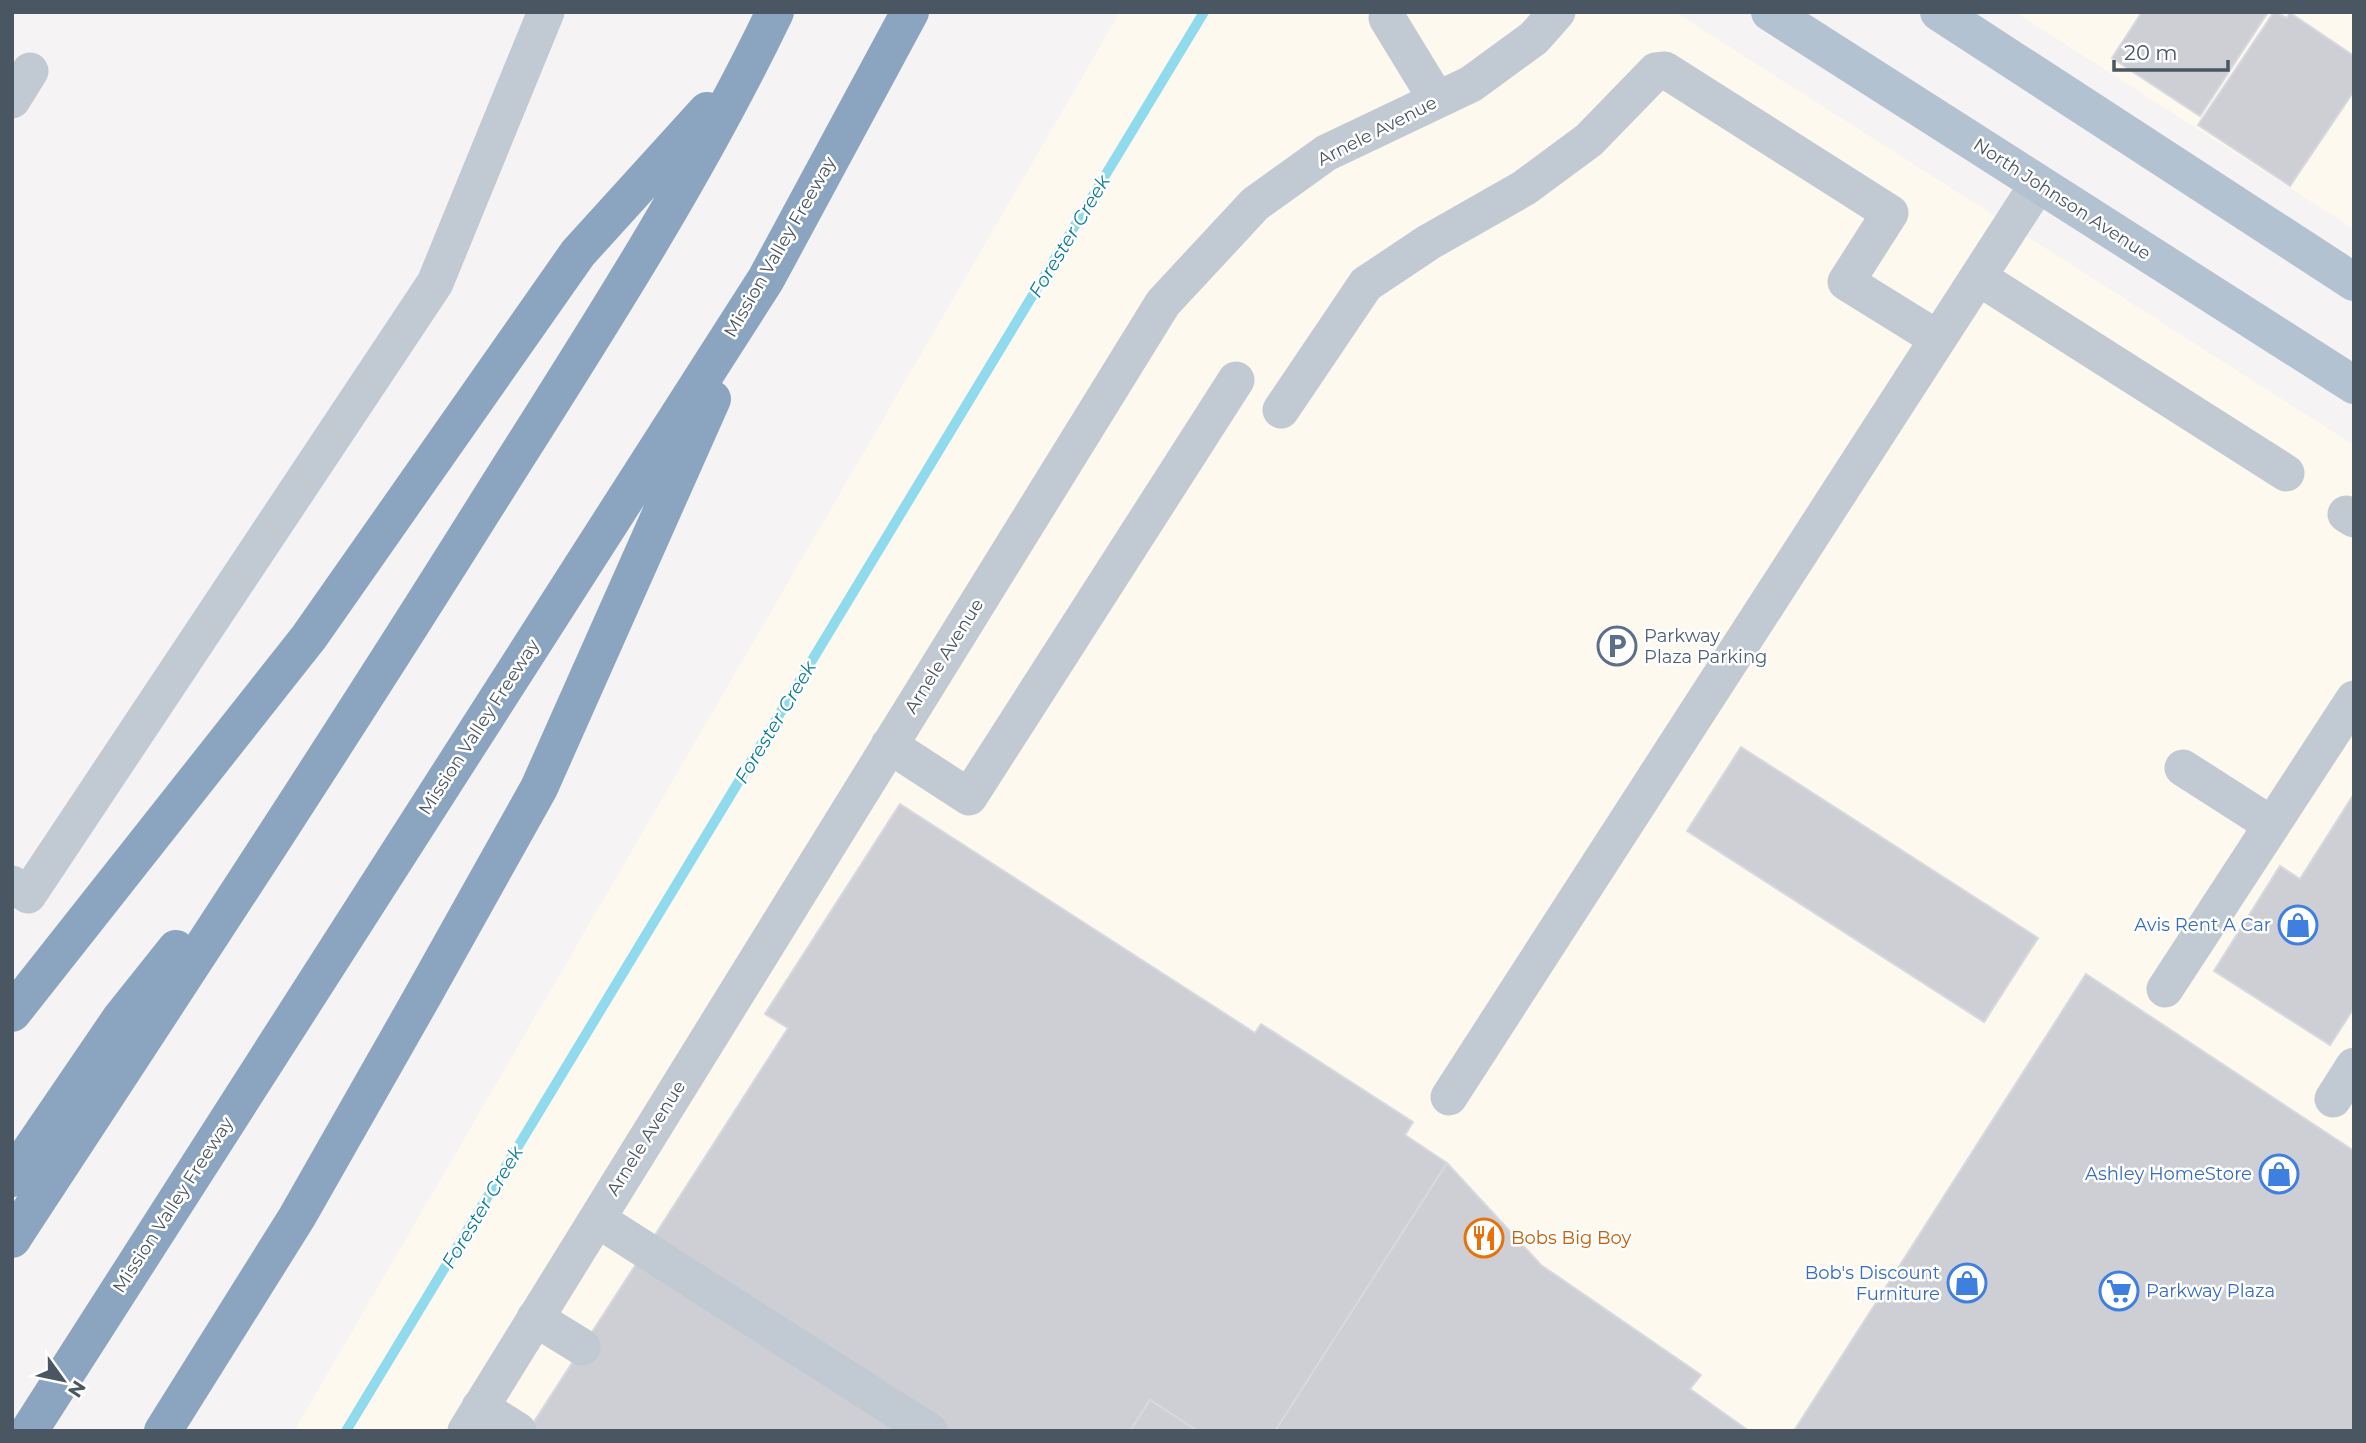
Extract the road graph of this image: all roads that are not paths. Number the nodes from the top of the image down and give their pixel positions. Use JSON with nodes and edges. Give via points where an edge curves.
{"nodes":[{"id":1,"x":546,"y":12,"type":"edge"},
{"id":2,"x":775,"y":12,"type":"edge"},
{"id":3,"x":910,"y":12,"type":"edge"},
{"id":4,"x":1557,"y":12,"type":"edge"},
{"id":5,"x":1770,"y":12,"type":"edge"},
{"id":6,"x":1940,"y":12,"type":"edge"},
{"id":7,"x":1387,"y":18,"type":"dead end"},
{"id":8,"x":749,"y":66,"type":"junction"},
{"id":9,"x":1437,"y":100,"type":"junction"},
{"id":10,"x":2038,"y":184,"type":"junction"},
{"id":11,"x":1978,"y":277,"type":"junction"},
{"id":12,"x":766,"y":279,"type":"junction"},
{"id":13,"x":2354,"y":282,"type":"edge"},
{"id":14,"x":1938,"y":339,"type":"junction"},
{"id":15,"x":1236,"y":380,"type":"dead end"},
{"id":16,"x":2354,"y":385,"type":"edge"},
{"id":17,"x":1281,"y":410,"type":"dead end"},
{"id":18,"x":2286,"y":473,"type":"dead end"},
{"id":19,"x":2354,"y":699,"type":"edge"},
{"id":20,"x":889,"y":745,"type":"junction"},
{"id":21,"x":335,"y":746,"type":"junction"},
{"id":22,"x":2183,"y":768,"type":"dead end"},
{"id":23,"x":2272,"y":824,"type":"junction"},
{"id":24,"x":12,"y":884,"type":"edge"},
{"id":25,"x":2165,"y":989,"type":"dead end"},
{"id":26,"x":12,"y":1013,"type":"edge"},
{"id":27,"x":2354,"y":1066,"type":"edge"},
{"id":28,"x":1449,"y":1097,"type":"dead end"},
{"id":29,"x":2333,"y":1099,"type":"dead end"},
{"id":30,"x":12,"y":1178,"type":"edge"},
{"id":31,"x":597,"y":1219,"type":"junction"},
{"id":32,"x":12,"y":1239,"type":"edge"},
{"id":33,"x":535,"y":1318,"type":"junction"},
{"id":34,"x":582,"y":1347,"type":"dead end"},
{"id":35,"x":473,"y":1419,"type":"edge"},
{"id":36,"x":29,"y":1431,"type":"edge"},
{"id":37,"x":163,"y":1431,"type":"edge"},
{"id":38,"x":518,"y":1431,"type":"edge"},
{"id":39,"x":929,"y":1431,"type":"edge"}],
"edges":[{"from":1,"to":24,"type":"street","via":[[435,283],[28,895]]},
{"from":2,"to":8,"type":"highway"},
{"from":3,"to":12,"type":"highway","name":"Mission Valley Freeway"},
{"from":4,"to":9,"type":"street","name":"Arnele Avenue","via":[[1534,38],[1471,84]]},
{"from":5,"to":10,"type":"main road","name":"North Johnson Avenue"},
{"from":6,"to":13,"type":"main road"},
{"from":7,"to":9,"type":"street"},
{"from":8,"to":21,"type":"highway","via":[[649,247]]},
{"from":8,"to":26,"type":"highway","via":[[578,253],[309,637]]},
{"from":9,"to":20,"type":"street","name":"Arnele Avenue","via":[[1326,153],[1255,204],[1163,303]]},
{"from":10,"to":11,"type":"street"},
{"from":10,"to":16,"type":"main road","name":"North Johnson Avenue"},
{"from":11,"to":14,"type":"street"},
{"from":11,"to":18,"type":"street"},
{"from":12,"to":36,"type":"highway","name":"Mission Valley Freeway"},
{"from":12,"to":37,"type":"highway","via":[[538,788],[297,1217]]},
{"from":14,"to":17,"type":"street","via":[[1846,282],[1890,214],[1665,71],[1656,71],[1589,140],[1524,188],[1366,284]]},
{"from":14,"to":28,"type":"street"},
{"from":15,"to":20,"type":"street","via":[[969,797]]},
{"from":19,"to":23,"type":"street"},
{"from":20,"to":31,"type":"street","name":"Arnele Avenue"},
{"from":21,"to":30,"type":"highway","via":[[121,1018]]},
{"from":21,"to":32,"type":"highway"},
{"from":22,"to":23,"type":"street"},
{"from":23,"to":25,"type":"street"},
{"from":27,"to":29,"type":"street"},
{"from":31,"to":33,"type":"street","name":"Arnele Avenue"},
{"from":31,"to":39,"type":"street"},
{"from":33,"to":34,"type":"street"},
{"from":33,"to":35,"type":"street","name":"Arnele Avenue"},
{"from":35,"to":38,"type":"street"}]}
